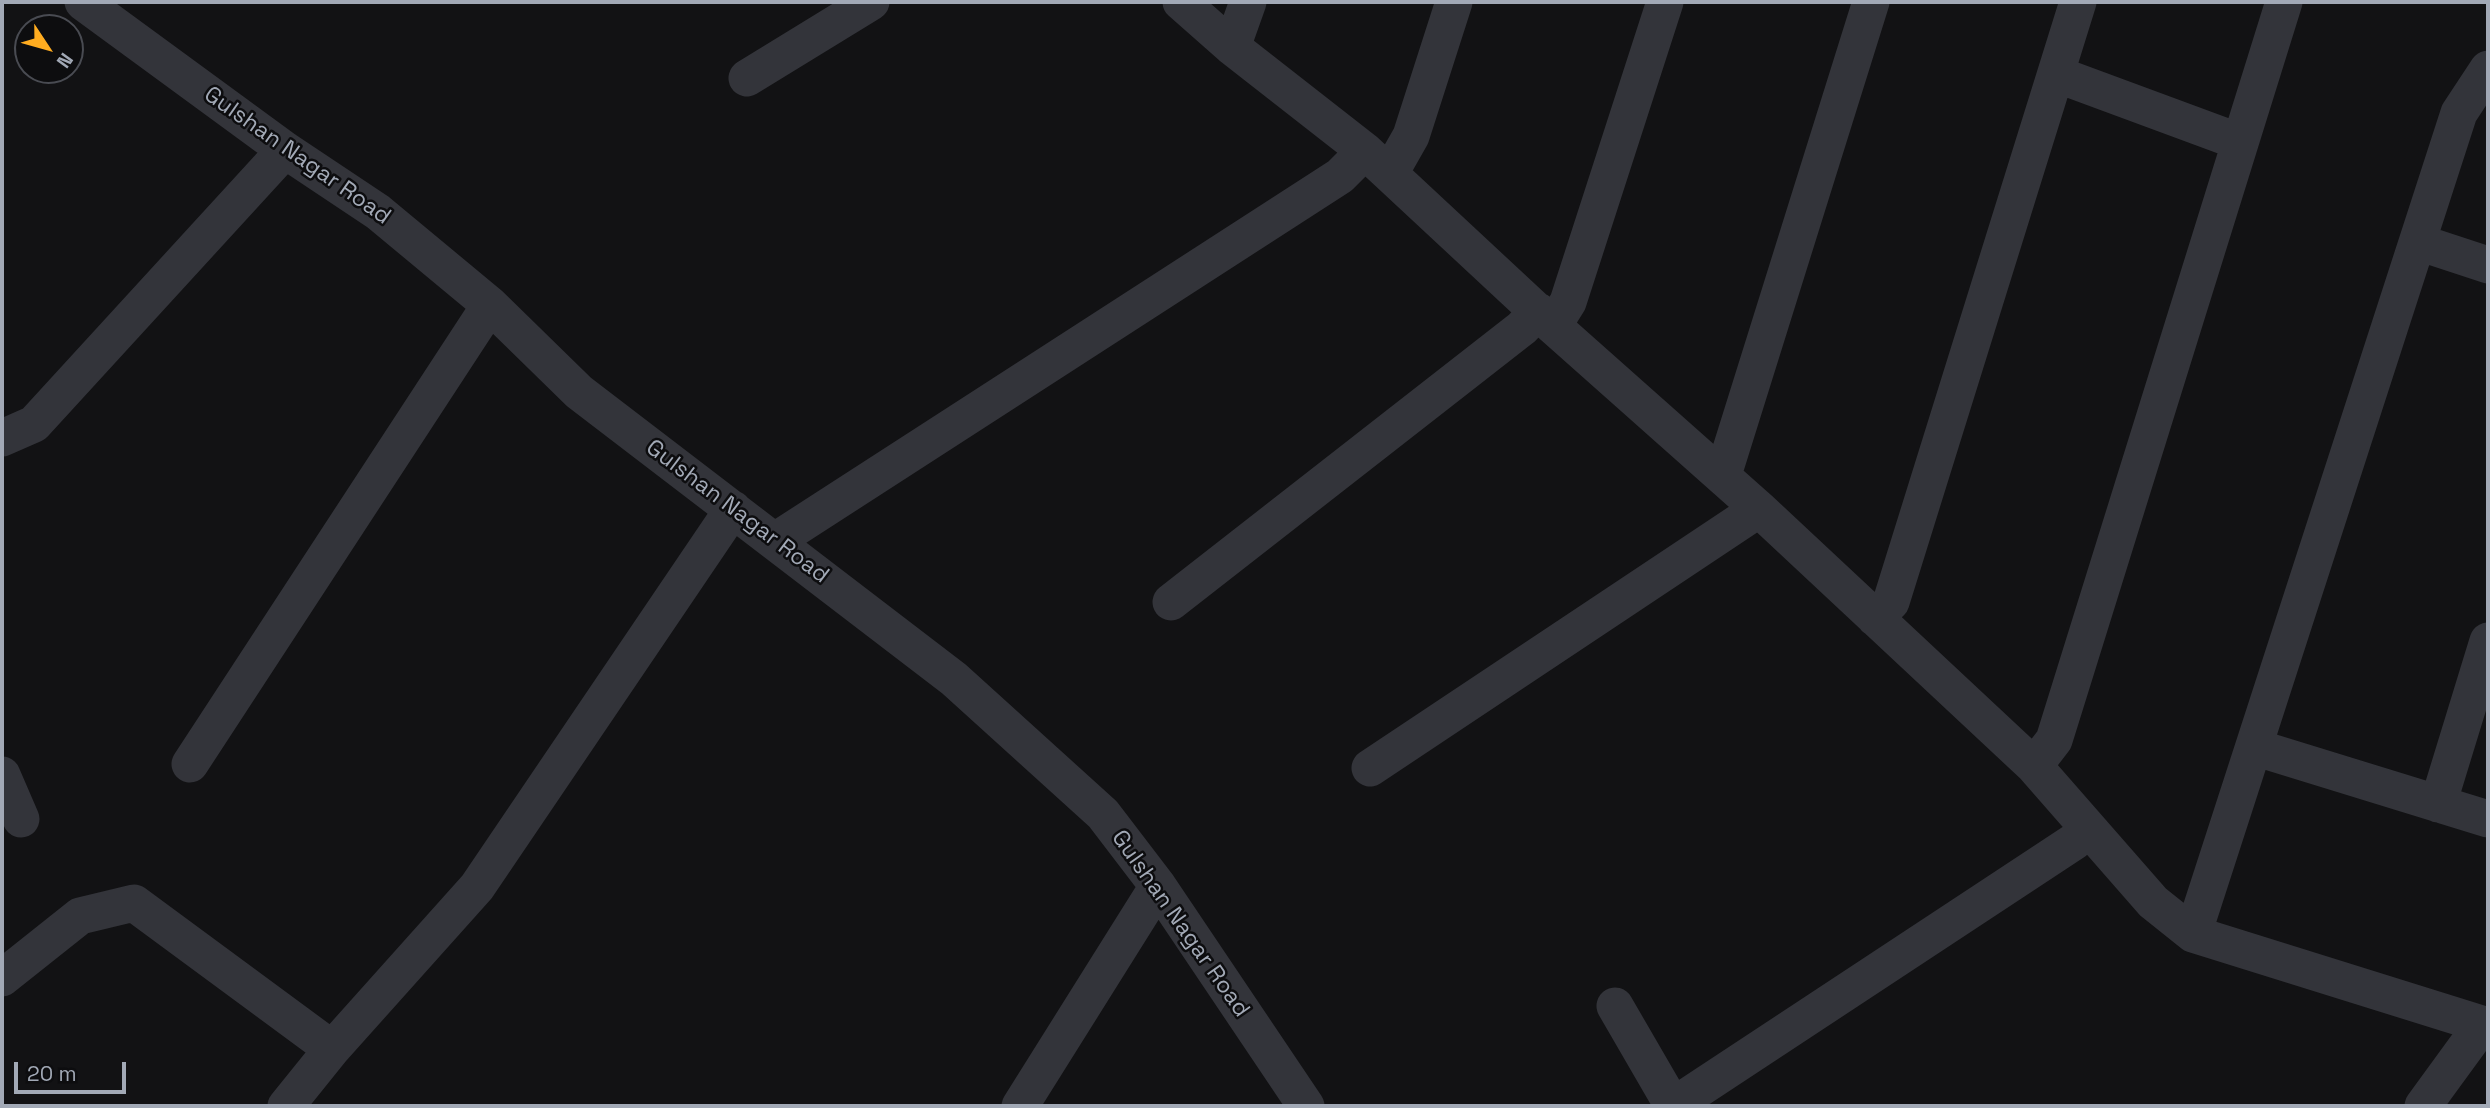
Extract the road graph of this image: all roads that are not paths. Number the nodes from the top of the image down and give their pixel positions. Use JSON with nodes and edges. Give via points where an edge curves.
{"nodes":[{"id":1,"x":83,"y":2,"type":"edge"},
{"id":2,"x":871,"y":2,"type":"edge"},
{"id":3,"x":1181,"y":2,"type":"edge"},
{"id":4,"x":1248,"y":2,"type":"edge"},
{"id":5,"x":1454,"y":2,"type":"edge"},
{"id":6,"x":1665,"y":2,"type":"edge"},
{"id":7,"x":1871,"y":2,"type":"edge"},
{"id":8,"x":2078,"y":2,"type":"edge"},
{"id":9,"x":2284,"y":2,"type":"edge"},
{"id":10,"x":1232,"y":47,"type":"junction"},
{"id":11,"x":2488,"y":69,"type":"edge"},
{"id":12,"x":2056,"y":74,"type":"junction"},
{"id":13,"x":747,"y":78,"type":"dead end"},
{"id":14,"x":2240,"y":142,"type":"junction"},
{"id":15,"x":285,"y":150,"type":"junction"},
{"id":16,"x":1377,"y":162,"type":"junction"},
{"id":17,"x":2418,"y":242,"type":"junction"},
{"id":18,"x":2488,"y":265,"type":"edge"},
{"id":19,"x":490,"y":304,"type":"junction"},
{"id":20,"x":1546,"y":318,"type":"junction"},
{"id":21,"x":2,"y":438,"type":"edge"},
{"id":22,"x":1723,"y":475,"type":"junction"},
{"id":23,"x":733,"y":509,"type":"junction"},
{"id":24,"x":1759,"y":509,"type":"junction"},
{"id":25,"x":775,"y":541,"type":"junction"},
{"id":26,"x":1171,"y":602,"type":"dead end"},
{"id":27,"x":1875,"y":618,"type":"junction"},
{"id":28,"x":2488,"y":641,"type":"edge"},
{"id":29,"x":2254,"y":747,"type":"junction"},
{"id":30,"x":190,"y":764,"type":"dead end"},
{"id":31,"x":2034,"y":766,"type":"junction"},
{"id":32,"x":1370,"y":768,"type":"dead end"},
{"id":33,"x":2,"y":775,"type":"edge"},
{"id":34,"x":2438,"y":804,"type":"junction"},
{"id":35,"x":2488,"y":819,"type":"edge"},
{"id":36,"x":21,"y":820,"type":"dead end"},
{"id":37,"x":2087,"y":829,"type":"junction"},
{"id":38,"x":1158,"y":886,"type":"junction"},
{"id":39,"x":2193,"y":934,"type":"junction"},
{"id":40,"x":2,"y":978,"type":"edge"},
{"id":41,"x":1615,"y":1006,"type":"dead end"},
{"id":42,"x":2485,"y":1026,"type":"edge"},
{"id":43,"x":332,"y":1049,"type":"junction"},
{"id":44,"x":286,"y":1106,"type":"edge"},
{"id":45,"x":1020,"y":1106,"type":"edge"},
{"id":46,"x":1306,"y":1106,"type":"edge"},
{"id":47,"x":2423,"y":1106,"type":"edge"}],
"edges":[{"from":1,"to":15,"type":"street","name":"Gulshan Nagar Road"},
{"from":2,"to":13,"type":"street"},
{"from":3,"to":10,"type":"street"},
{"from":4,"to":10,"type":"street"},
{"from":5,"to":16,"type":"street","via":[[1411,136]]},
{"from":6,"to":20,"type":"street","via":[[1568,302]]},
{"from":7,"to":22,"type":"street"},
{"from":8,"to":12,"type":"street"},
{"from":9,"to":14,"type":"street"},
{"from":10,"to":16,"type":"street"},
{"from":11,"to":17,"type":"street","via":[[2459,113]]},
{"from":12,"to":14,"type":"street"},
{"from":12,"to":27,"type":"street","via":[[1891,602]]},
{"from":14,"to":31,"type":"street","via":[[2054,740]]},
{"from":15,"to":19,"type":"street","name":"Gulshan Nagar Road","via":[[378,212]]},
{"from":15,"to":21,"type":"street","via":[[34,424]]},
{"from":16,"to":20,"type":"street"},
{"from":16,"to":25,"type":"street","via":[[1340,176]]},
{"from":17,"to":18,"type":"street"},
{"from":17,"to":29,"type":"street"},
{"from":19,"to":23,"type":"street","name":"Gulshan Nagar Road","via":[[579,392]]},
{"from":19,"to":30,"type":"street"},
{"from":20,"to":22,"type":"street"},
{"from":20,"to":26,"type":"street","via":[[1522,328]]},
{"from":22,"to":24,"type":"street"},
{"from":23,"to":25,"type":"street","name":"Gulshan Nagar Road"},
{"from":23,"to":43,"type":"street","via":[[477,887]]},
{"from":24,"to":27,"type":"street"},
{"from":24,"to":32,"type":"street"},
{"from":25,"to":38,"type":"street","name":"Gulshan Nagar Road","via":[[954,679],[1103,814]]},
{"from":27,"to":31,"type":"street"},
{"from":28,"to":34,"type":"street"},
{"from":29,"to":34,"type":"street"},
{"from":29,"to":39,"type":"street"},
{"from":31,"to":37,"type":"street"},
{"from":33,"to":36,"type":"street"},
{"from":34,"to":35,"type":"street"},
{"from":37,"to":39,"type":"street","via":[[2153,902]]},
{"from":37,"to":41,"type":"street","via":[[1673,1106]]},
{"from":38,"to":45,"type":"street"},
{"from":38,"to":46,"type":"street","name":"Gulshan Nagar Road"},
{"from":39,"to":42,"type":"street"},
{"from":40,"to":43,"type":"street","via":[[80,916],[134,902]]},
{"from":42,"to":47,"type":"street"},
{"from":43,"to":44,"type":"street"}]}
